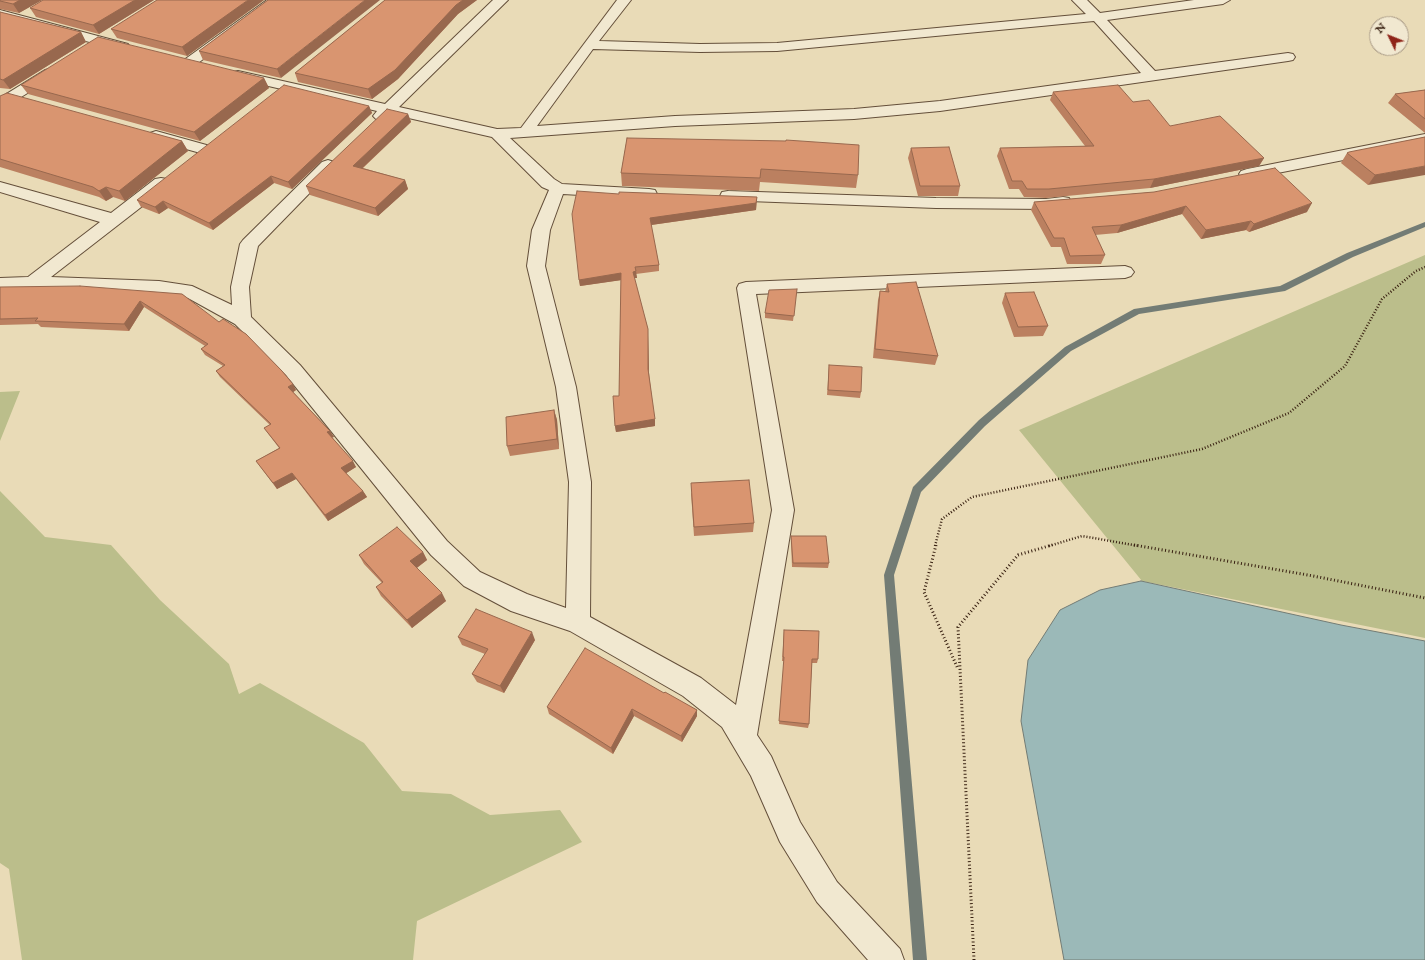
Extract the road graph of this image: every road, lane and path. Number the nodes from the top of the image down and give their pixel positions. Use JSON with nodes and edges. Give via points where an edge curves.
{"nodes":[{"id":1,"x":274,"y":0,"type":"edge"},
{"id":2,"x":501,"y":0,"type":"edge"},
{"id":3,"x":624,"y":0,"type":"edge"},
{"id":4,"x":1080,"y":0,"type":"edge"},
{"id":5,"x":1223,"y":0,"type":"edge"},
{"id":6,"x":34,"y":12,"type":"edge"},
{"id":7,"x":0,"y":14,"type":"edge"},
{"id":8,"x":1098,"y":17,"type":"junction"},
{"id":9,"x":21,"y":19,"type":"junction"},
{"id":10,"x":114,"y":33,"type":"edge"},
{"id":11,"x":101,"y":41,"type":"junction"},
{"id":12,"x":589,"y":45,"type":"junction"},
{"id":13,"x":88,"y":49,"type":"edge"},
{"id":14,"x":138,"y":50,"type":"edge"},
{"id":15,"x":1288,"y":57,"type":"dead end"},
{"id":16,"x":174,"y":59,"type":"edge"},
{"id":17,"x":189,"y":63,"type":"junction"},
{"id":18,"x":63,"y":65,"type":"edge"},
{"id":19,"x":203,"y":66,"type":"edge"},
{"id":20,"x":301,"y":71,"type":"edge"},
{"id":21,"x":225,"y":72,"type":"edge"},
{"id":22,"x":1151,"y":76,"type":"junction"},
{"id":23,"x":277,"y":90,"type":"junction"},
{"id":24,"x":4,"y":98,"type":"edge"},
{"id":25,"x":35,"y":103,"type":"edge"},
{"id":26,"x":389,"y":109,"type":"junction"},
{"id":27,"x":372,"y":125,"type":"edge"},
{"id":28,"x":142,"y":132,"type":"edge"},
{"id":29,"x":526,"y":132,"type":"junction"},
{"id":30,"x":497,"y":134,"type":"junction"},
{"id":31,"x":1425,"y":139,"type":"edge"},
{"id":32,"x":204,"y":149,"type":"edge"},
{"id":33,"x":338,"y":156,"type":"edge"},
{"id":34,"x":174,"y":172,"type":"edge"},
{"id":35,"x":1234,"y":177,"type":"edge"},
{"id":36,"x":0,"y":187,"type":"edge"},
{"id":37,"x":558,"y":188,"type":"junction"},
{"id":38,"x":666,"y":194,"type":"edge"},
{"id":39,"x":714,"y":196,"type":"edge"},
{"id":40,"x":1076,"y":201,"type":"edge"},
{"id":41,"x":114,"y":220,"type":"junction"},
{"id":42,"x":1425,"y":267,"type":"edge"},
{"id":43,"x":1125,"y":272,"type":"dead end"},
{"id":44,"x":32,"y":283,"type":"junction"},
{"id":45,"x":0,"y":284,"type":"edge"},
{"id":46,"x":242,"y":319,"type":"junction"},
{"id":47,"x":1425,"y":598,"type":"edge"},
{"id":48,"x":578,"y":623,"type":"junction"},
{"id":49,"x":959,"y":671,"type":"junction"},
{"id":50,"x":743,"y":737,"type":"junction"},
{"id":51,"x":889,"y":960,"type":"edge"},
{"id":52,"x":974,"y":960,"type":"edge"}],
"edges":[{"from":1,"to":17,"type":"street"},
{"from":2,"to":26,"type":"street"},
{"from":3,"to":12,"type":"street"},
{"from":4,"to":8,"type":"street"},
{"from":5,"to":8,"type":"street"},
{"from":6,"to":9,"type":"street"},
{"from":7,"to":9,"type":"street"},
{"from":8,"to":12,"type":"street","via":[[776,47]]},
{"from":8,"to":22,"type":"street"},
{"from":9,"to":11,"type":"street"},
{"from":10,"to":11,"type":"street"},
{"from":11,"to":13,"type":"street"},
{"from":11,"to":14,"type":"street"},
{"from":12,"to":29,"type":"street"},
{"from":15,"to":22,"type":"street"},
{"from":16,"to":17,"type":"street"},
{"from":17,"to":19,"type":"street"},
{"from":18,"to":24,"type":"street"},
{"from":20,"to":23,"type":"street"},
{"from":21,"to":23,"type":"street"},
{"from":22,"to":29,"type":"street","via":[[940,106],[854,114],[675,121]]},
{"from":23,"to":26,"type":"street"},
{"from":24,"to":25,"type":"street"},
{"from":26,"to":27,"type":"street"},
{"from":26,"to":30,"type":"street"},
{"from":28,"to":32,"type":"street"},
{"from":29,"to":30,"type":"street"},
{"from":30,"to":37,"type":"street","via":[[548,183]]},
{"from":31,"to":35,"type":"street"},
{"from":33,"to":46,"type":"street","via":[[271,220],[250,244],[240,287]]},
{"from":34,"to":41,"type":"street"},
{"from":36,"to":41,"type":"street"},
{"from":37,"to":38,"type":"street"},
{"from":37,"to":48,"type":"street","via":[[541,230],[536,266],[566,387],[580,482]]},
{"from":39,"to":40,"type":"street","via":[[936,203],[1046,204]]},
{"from":41,"to":44,"type":"street"},
{"from":42,"to":49,"type":"path","via":[[1416,271],[1382,299],[1345,366],[1289,413],[1202,448],[972,497],[942,519],[924,592]]},
{"from":43,"to":50,"type":"street","via":[[746,288],[783,510]]},
{"from":44,"to":45,"type":"street"},
{"from":44,"to":46,"type":"street","via":[[159,287],[192,292]]},
{"from":46,"to":48,"type":"street","via":[[293,370],[439,548],[472,578],[520,603]]},
{"from":47,"to":49,"type":"path","via":[[1082,536],[1018,555],[958,627]]},
{"from":48,"to":50,"type":"street","via":[[692,687],[731,718]]},
{"from":49,"to":52,"type":"path"},
{"from":50,"to":51,"type":"street","via":[[761,766],[790,832],[827,892]]}]}
